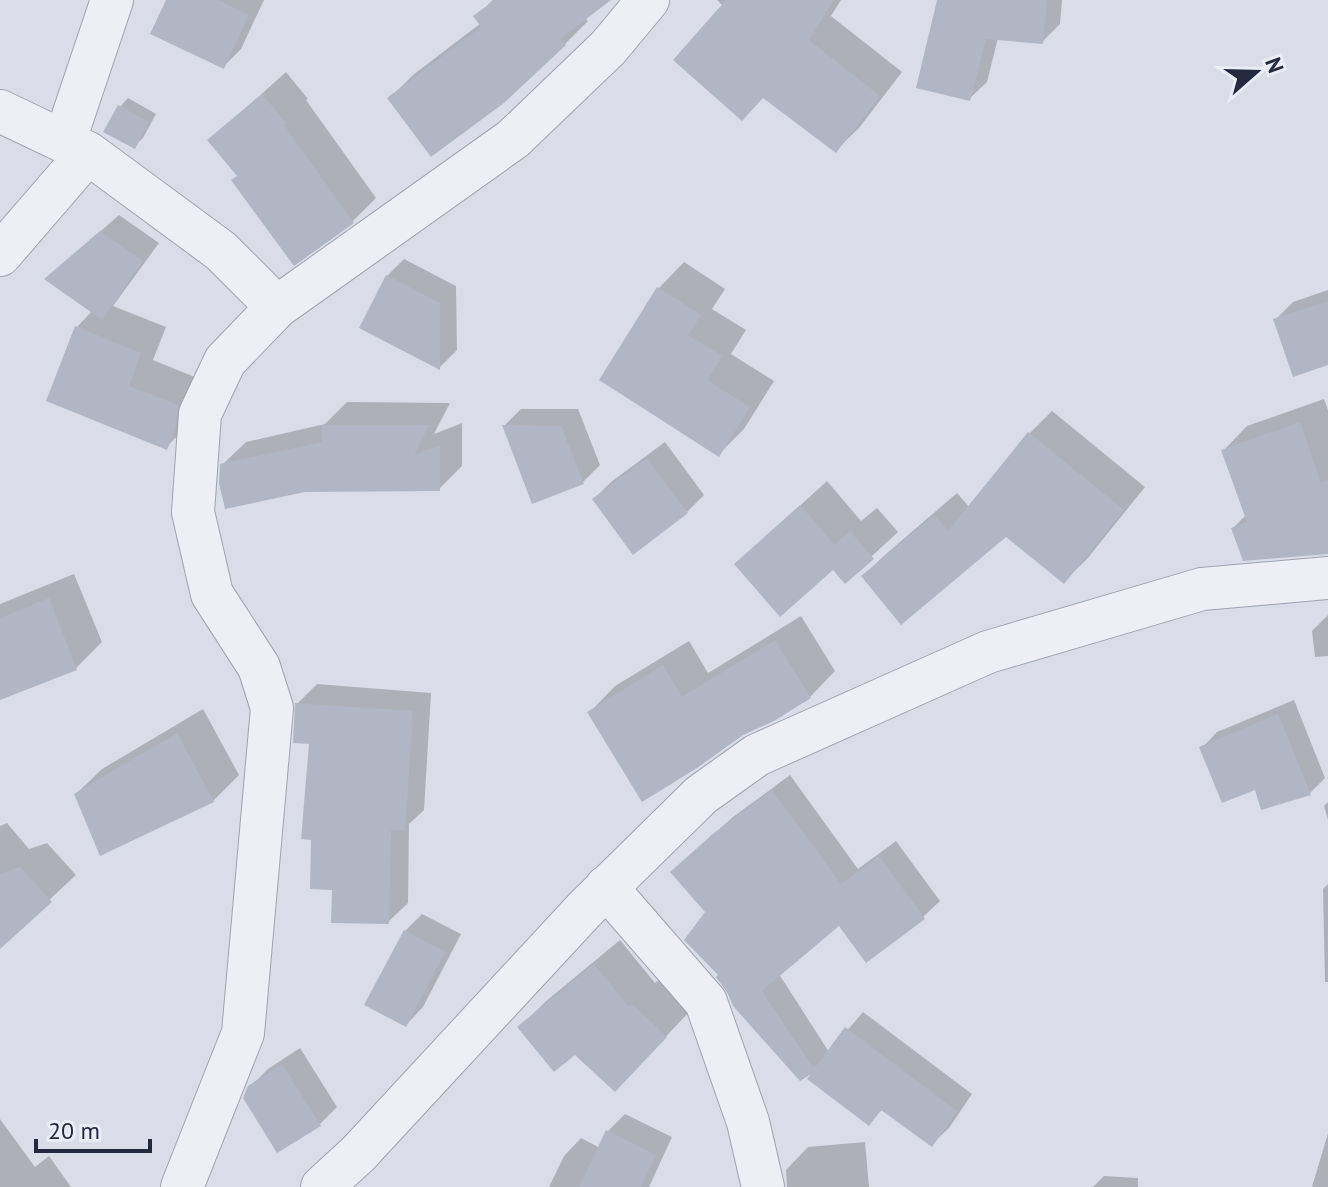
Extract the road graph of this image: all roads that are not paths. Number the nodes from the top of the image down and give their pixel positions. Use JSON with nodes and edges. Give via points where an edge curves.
{"nodes":[{"id":1,"x":112,"y":0,"type":"edge"},
{"id":2,"x":648,"y":0,"type":"edge"},
{"id":3,"x":0,"y":111,"type":"edge"},
{"id":4,"x":76,"y":146,"type":"junction"},
{"id":5,"x":0,"y":255,"type":"edge"},
{"id":6,"x":277,"y":307,"type":"junction"},
{"id":7,"x":1328,"y":578,"type":"edge"},
{"id":8,"x":606,"y":887,"type":"junction"},
{"id":9,"x":182,"y":1187,"type":"edge"},
{"id":10,"x":322,"y":1187,"type":"edge"},
{"id":11,"x":763,"y":1187,"type":"edge"}],
"edges":[{"from":1,"to":4,"type":"street"},
{"from":2,"to":6,"type":"street","via":[[608,48],[513,139]]},
{"from":3,"to":4,"type":"street"},
{"from":4,"to":5,"type":"street"},
{"from":4,"to":6,"type":"street","via":[[221,251]]},
{"from":6,"to":9,"type":"street","via":[[225,361],[200,414],[193,512],[212,594],[259,667],[272,708],[243,1033]]},
{"from":7,"to":8,"type":"street","via":[[1202,589],[988,652],[757,755],[701,795]]},
{"from":8,"to":10,"type":"street"},
{"from":8,"to":11,"type":"street","via":[[706,1002],[748,1122]]}]}
